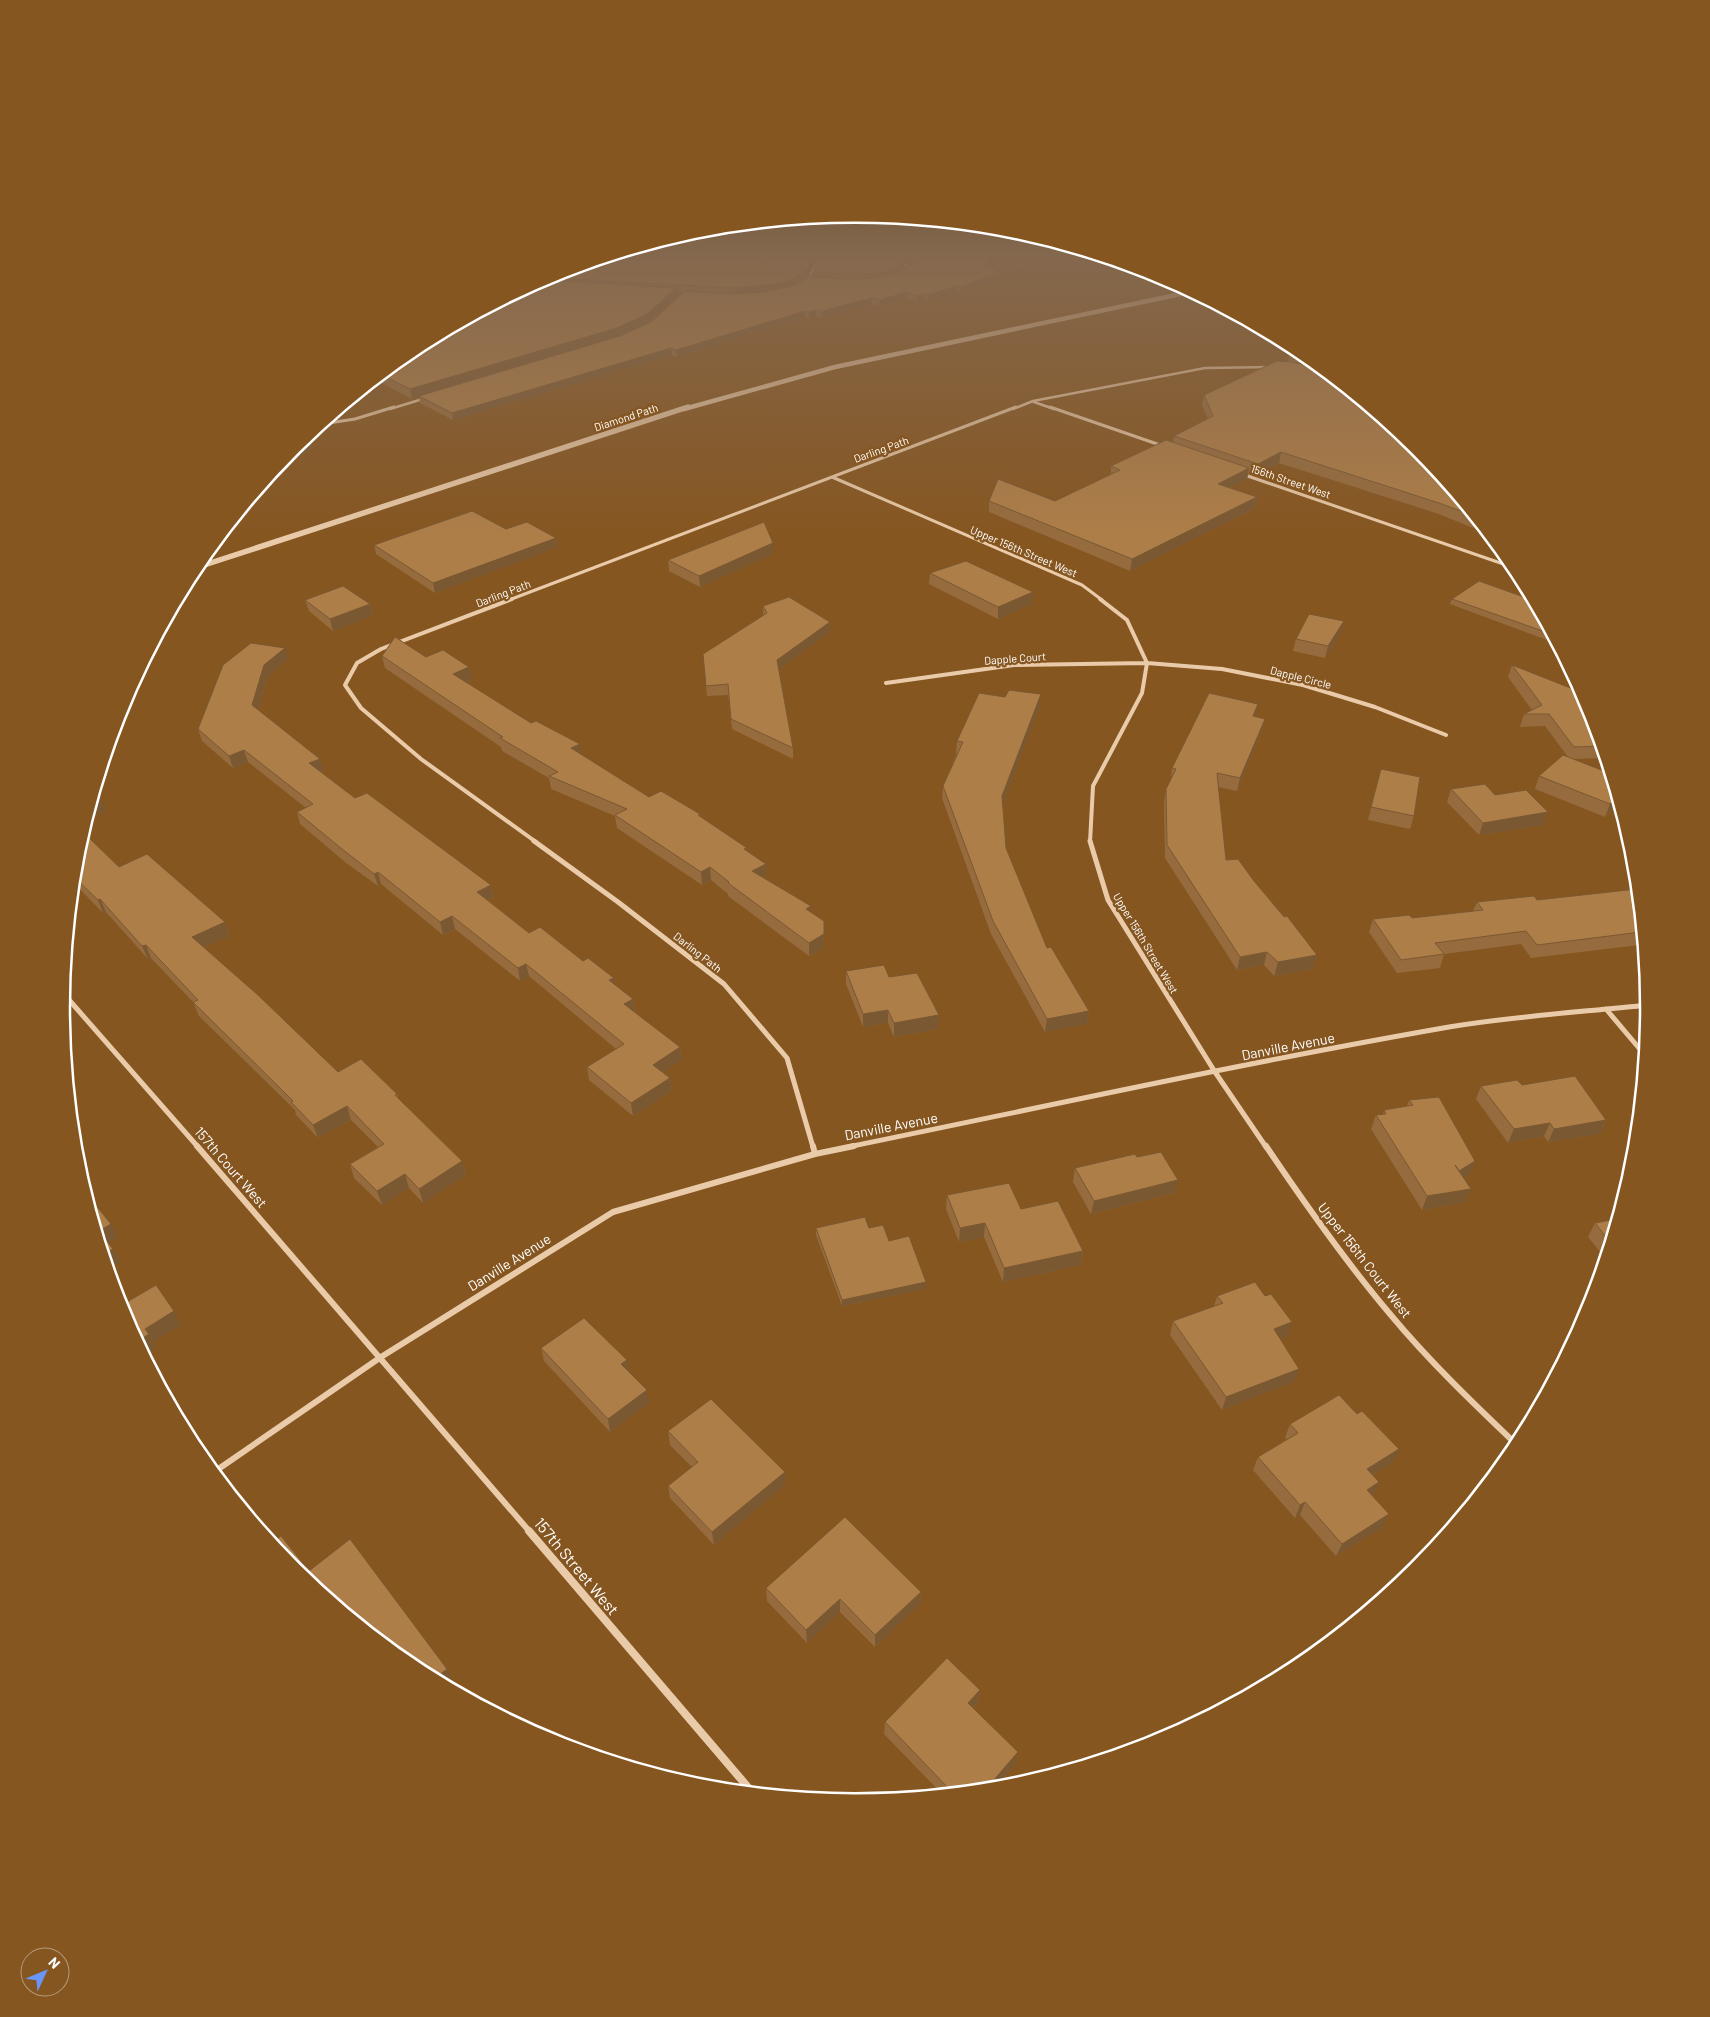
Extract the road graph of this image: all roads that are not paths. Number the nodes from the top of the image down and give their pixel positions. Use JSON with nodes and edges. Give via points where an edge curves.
{"nodes":[{"id":1,"x":915,"y":350,"type":"edge"},
{"id":2,"x":1275,"y":367,"type":"edge"},
{"id":3,"x":430,"y":396,"type":"edge"},
{"id":4,"x":1034,"y":402,"type":"junction"},
{"id":5,"x":332,"y":422,"type":"edge"},
{"id":6,"x":1169,"y":448,"type":"edge"},
{"id":7,"x":1235,"y":471,"type":"edge"},
{"id":8,"x":831,"y":477,"type":"junction"},
{"id":9,"x":1502,"y":563,"type":"edge"},
{"id":10,"x":208,"y":564,"type":"edge"},
{"id":11,"x":1147,"y":663,"type":"junction"},
{"id":12,"x":886,"y":683,"type":"dead end"},
{"id":13,"x":1446,"y":735,"type":"dead end"},
{"id":14,"x":70,"y":1001,"type":"edge"},
{"id":15,"x":1640,"y":1005,"type":"edge"},
{"id":16,"x":1606,"y":1009,"type":"junction"},
{"id":17,"x":1638,"y":1047,"type":"edge"},
{"id":18,"x":1216,"y":1072,"type":"junction"},
{"id":19,"x":815,"y":1154,"type":"junction"},
{"id":20,"x":380,"y":1357,"type":"junction"},
{"id":21,"x":1511,"y":1440,"type":"edge"},
{"id":22,"x":219,"y":1468,"type":"edge"},
{"id":23,"x":747,"y":1786,"type":"edge"}],
"edges":[{"from":1,"to":10,"type":"street","name":"Diamond Path","via":[[835,367],[708,401]]},
{"from":2,"to":4,"type":"street","name":"Darling Path","via":[[1205,368]]},
{"from":3,"to":5,"type":"street","via":[[355,419]]},
{"from":4,"to":6,"type":"street"},
{"from":4,"to":8,"type":"street","name":"Darling Path"},
{"from":7,"to":9,"type":"street","name":"156th Street West"},
{"from":8,"to":11,"type":"street","name":"Upper 156th Street West","via":[[1082,585],[1127,620]]},
{"from":8,"to":19,"type":"street","name":"Darling Path","via":[[381,649],[357,663],[345,685],[361,708],[422,759],[724,984],[787,1058]]},
{"from":11,"to":12,"type":"street","name":"Dapple Court","via":[[1014,665]]},
{"from":11,"to":13,"type":"street","name":"Dapple Circle","via":[[1222,669],[1302,685],[1375,707]]},
{"from":11,"to":18,"type":"street","name":"Upper 156th Street West","via":[[1142,693],[1094,786],[1088,838],[1108,900]]},
{"from":14,"to":20,"type":"street","name":"157th Court West"},
{"from":15,"to":16,"type":"street","name":"Danville Avenue"},
{"from":16,"to":17,"type":"street"},
{"from":16,"to":18,"type":"street","name":"Danville Avenue","via":[[1450,1027]]},
{"from":18,"to":19,"type":"street","name":"Danville Avenue"},
{"from":18,"to":21,"type":"street","name":"Upper 156th Court West","via":[[1316,1220],[1390,1314],[1460,1392]]},
{"from":19,"to":20,"type":"street","name":"Danville Avenue","via":[[613,1212]]},
{"from":20,"to":22,"type":"street","name":"Danville Avenue"},
{"from":20,"to":23,"type":"street","name":"157th Street West"}]}
